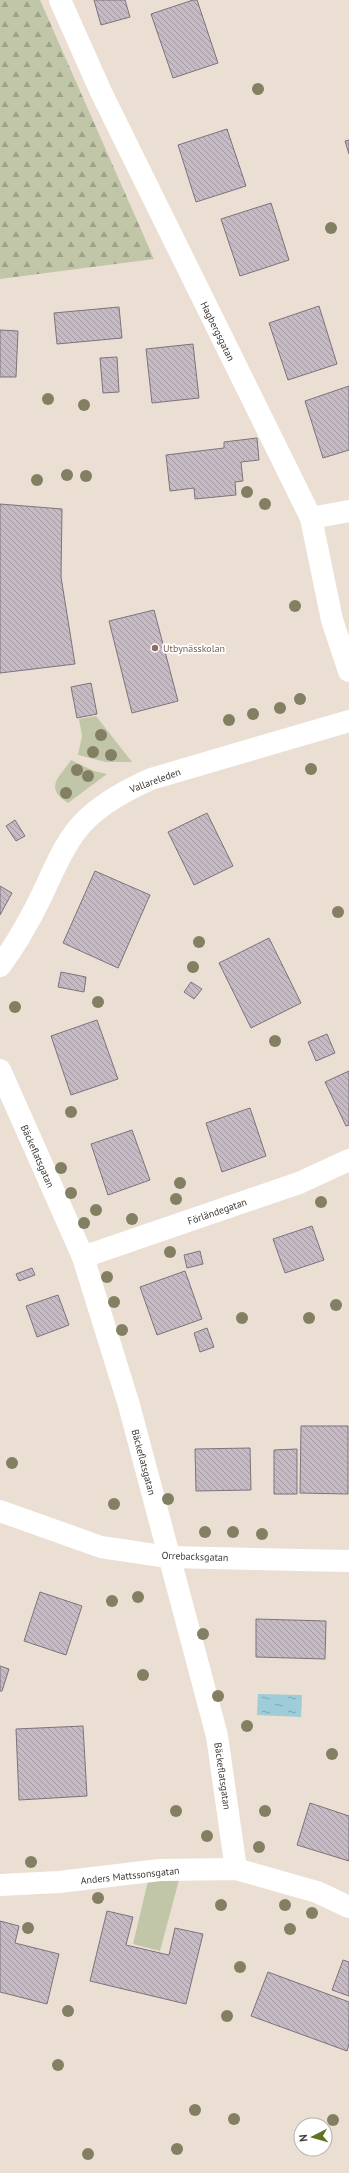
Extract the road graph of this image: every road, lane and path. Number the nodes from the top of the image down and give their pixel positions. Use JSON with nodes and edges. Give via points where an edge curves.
{"nodes":[{"id":1,"x":60,"y":0,"type":"edge"},
{"id":2,"x":349,"y":511,"type":"edge"},
{"id":3,"x":310,"y":518,"type":"junction"},
{"id":4,"x":349,"y":671,"type":"edge"},
{"id":5,"x":349,"y":720,"type":"edge"},
{"id":6,"x":0,"y":966,"type":"edge"},
{"id":7,"x":0,"y":1070,"type":"edge"},
{"id":8,"x":349,"y":1160,"type":"edge"},
{"id":9,"x":83,"y":1257,"type":"junction"},
{"id":10,"x":0,"y":1511,"type":"edge"},
{"id":11,"x":168,"y":1557,"type":"junction"},
{"id":12,"x":349,"y":1561,"type":"edge"},
{"id":13,"x":236,"y":1869,"type":"junction"},
{"id":14,"x":0,"y":1885,"type":"edge"},
{"id":15,"x":349,"y":1907,"type":"edge"}],
"edges":[{"from":1,"to":3,"type":"street","name":"Hagbergsgatan","via":[[100,92]]},
{"from":2,"to":3,"type":"street"},
{"from":3,"to":4,"type":"street","name":"Hagbergsgatan","via":[[332,620]]},
{"from":5,"to":6,"type":"street","name":"Vallareleden","via":[[158,777],[122,792],[77,830],[57,861],[39,902],[11,952]]},
{"from":7,"to":9,"type":"street","name":"Bäckeflatsgatan"},
{"from":8,"to":9,"type":"street","name":"Förländegatan","via":[[299,1183]]},
{"from":9,"to":11,"type":"street","name":"Bäckeflatsgatan","via":[[129,1405]]},
{"from":10,"to":11,"type":"street","name":"Orrebacksgatan","via":[[101,1546]]},
{"from":11,"to":12,"type":"street","name":"Orrebacksgatan"},
{"from":11,"to":13,"type":"street","name":"Bäckeflatsgatan","via":[[217,1736]]},
{"from":13,"to":14,"type":"street","name":"Anders Mattssonsgatan","via":[[160,1870],[59,1882]]},
{"from":13,"to":15,"type":"street","name":"Anders Mattssonsgatan","via":[[317,1892]]}]}
